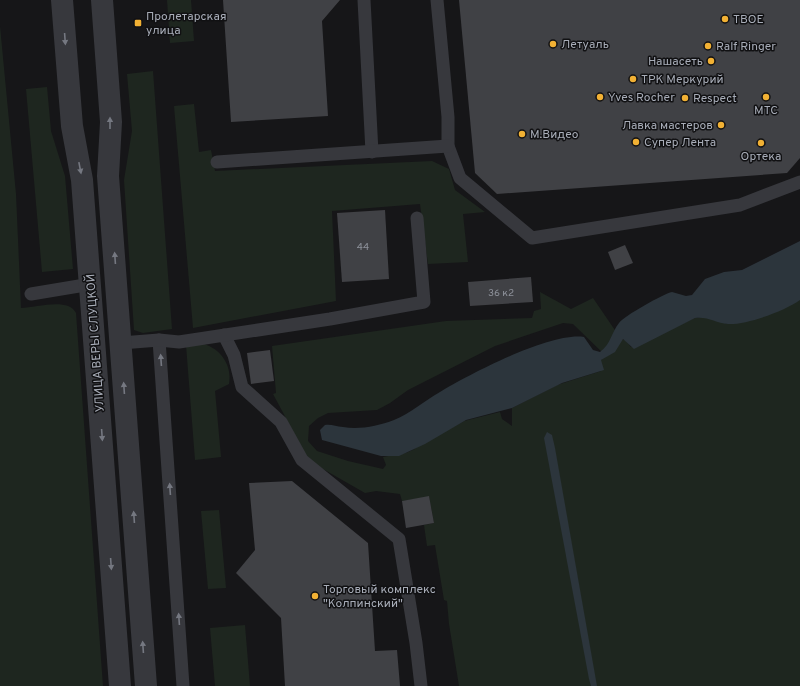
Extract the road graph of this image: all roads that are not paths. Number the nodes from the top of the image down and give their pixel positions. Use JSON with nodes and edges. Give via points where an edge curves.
{"nodes":[{"id":1,"x":62,"y":0,"type":"edge"},
{"id":2,"x":102,"y":0,"type":"edge"},
{"id":3,"x":364,"y":0,"type":"edge"},
{"id":4,"x":438,"y":0,"type":"edge"},
{"id":5,"x":448,"y":146,"type":"junction"},
{"id":6,"x":372,"y":152,"type":"junction"},
{"id":7,"x":217,"y":162,"type":"dead end"},
{"id":8,"x":800,"y":182,"type":"edge"},
{"id":9,"x":417,"y":218,"type":"dead end"},
{"id":10,"x":91,"y":284,"type":"junction"},
{"id":11,"x":31,"y":294,"type":"dead end"},
{"id":12,"x":224,"y":335,"type":"junction"},
{"id":13,"x":159,"y":340,"type":"junction"},
{"id":14,"x":121,"y":343,"type":"junction"},
{"id":15,"x":120,"y":686,"type":"edge"},
{"id":16,"x":146,"y":686,"type":"edge"},
{"id":17,"x":183,"y":686,"type":"edge"},
{"id":18,"x":421,"y":686,"type":"edge"}],
"edges":[{"from":1,"to":10,"type":"street","name":"УЛИЦА ВЕРЫ СЛУЦКОЙ","one_way":true,"via":[[72,126],[82,180]]},
{"from":14,"to":2,"type":"street","one_way":true,"via":[[108,176],[111,122]]},
{"from":3,"to":6,"type":"lane"},
{"from":4,"to":5,"type":"lane"},
{"from":5,"to":6,"type":"lane"},
{"from":5,"to":8,"type":"lane","via":[[460,178],[532,238],[740,205]]},
{"from":6,"to":7,"type":"lane"},
{"from":9,"to":12,"type":"lane","via":[[424,302]]},
{"from":10,"to":11,"type":"lane"},
{"from":10,"to":15,"type":"street","name":"УЛИЦА ВЕРЫ СЛУЦКОЙ","one_way":true},
{"from":12,"to":13,"type":"lane","via":[[179,342]]},
{"from":12,"to":18,"type":"lane","via":[[234,355],[242,387],[281,422],[302,460],[399,539]]},
{"from":13,"to":14,"type":"lane"},
{"from":17,"to":13,"type":"lane","one_way":true},
{"from":16,"to":14,"type":"street","one_way":true}]}
